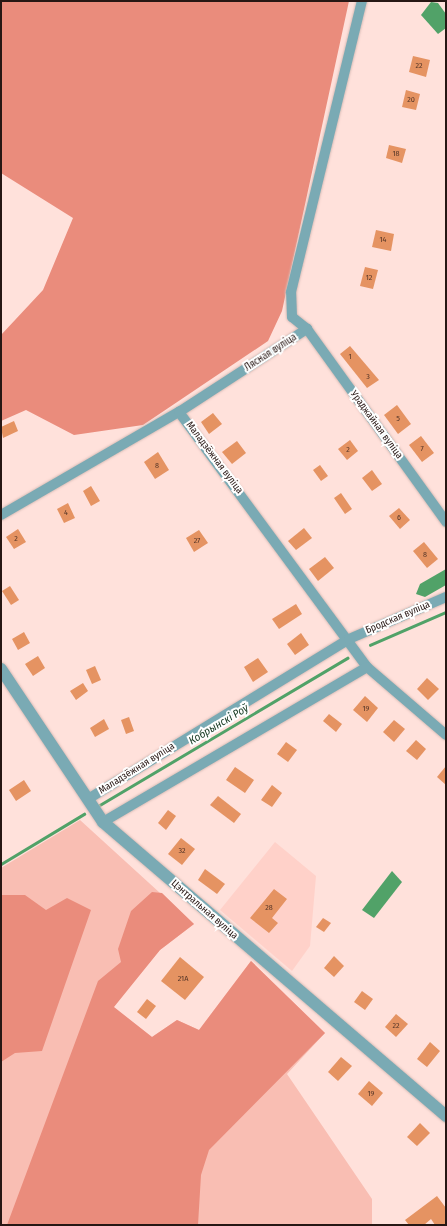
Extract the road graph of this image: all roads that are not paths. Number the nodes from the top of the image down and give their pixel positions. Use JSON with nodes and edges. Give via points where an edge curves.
{"nodes":[{"id":1,"x":362,"y":1,"type":"edge"},
{"id":2,"x":307,"y":329,"type":"junction"},
{"id":3,"x":179,"y":412,"type":"junction"},
{"id":4,"x":1,"y":515,"type":"edge"},
{"id":5,"x":446,"y":522,"type":"edge"},
{"id":6,"x":446,"y":597,"type":"edge"},
{"id":7,"x":349,"y":639,"type":"junction"},
{"id":8,"x":367,"y":668,"type":"junction"},
{"id":9,"x":1,"y":669,"type":"edge"},
{"id":10,"x":446,"y":735,"type":"edge"},
{"id":11,"x":88,"y":799,"type":"junction"},
{"id":12,"x":103,"y":822,"type":"junction"},
{"id":13,"x":446,"y":1116,"type":"edge"}],
"edges":[{"from":1,"to":2,"type":"street","name":"Лясная вуліца","via":[[291,292],[292,317]]},
{"from":2,"to":3,"type":"street","name":"Лясная вуліца"},
{"from":2,"to":5,"type":"street","name":"Ураджайная вуліца"},
{"from":3,"to":4,"type":"street","name":"Лясная вуліца"},
{"from":3,"to":7,"type":"street","name":"Маладзёжная вуліца"},
{"from":6,"to":7,"type":"street","name":"Бродская вуліца"},
{"from":7,"to":8,"type":"street","name":"Маладзёжная вуліца"},
{"from":7,"to":11,"type":"street","name":"Маладзёжная вуліца"},
{"from":8,"to":10,"type":"street","name":"Маладзёжная вуліца"},
{"from":8,"to":12,"type":"street"},
{"from":9,"to":11,"type":"street","name":"Цэнтральная вуліца"},
{"from":11,"to":12,"type":"street","name":"Цэнтральная вуліца"},
{"from":12,"to":13,"type":"street","name":"Цэнтральная вуліца"}]}
